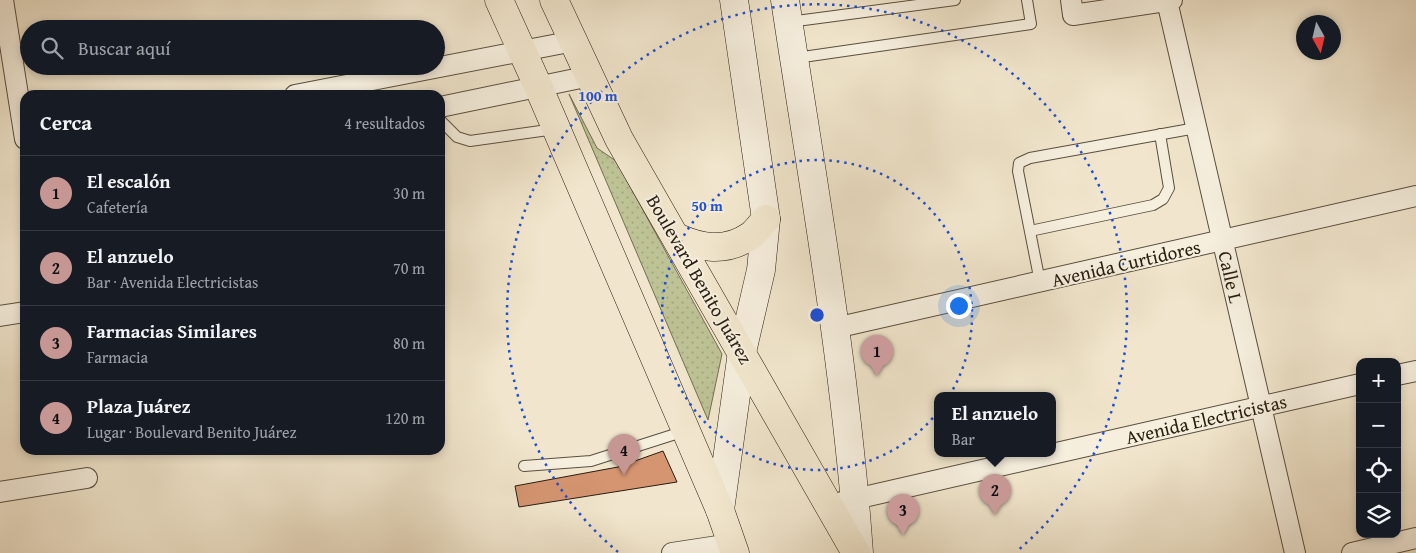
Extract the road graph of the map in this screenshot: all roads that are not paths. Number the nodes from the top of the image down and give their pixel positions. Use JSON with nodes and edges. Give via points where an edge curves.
{"nodes":[{"id":1,"x":3,"y":0,"type":"edge"},
{"id":2,"x":499,"y":0,"type":"edge"},
{"id":3,"x":554,"y":0,"type":"edge"},
{"id":4,"x":734,"y":0,"type":"edge"},
{"id":5,"x":955,"y":0,"type":"edge"},
{"id":6,"x":1027,"y":0,"type":"edge"},
{"id":7,"x":1070,"y":0,"type":"edge"},
{"id":8,"x":1170,"y":0,"type":"edge"},
{"id":9,"x":787,"y":11,"type":"edge"},
{"id":10,"x":574,"y":41,"type":"junction"},
{"id":11,"x":523,"y":51,"type":"junction"},
{"id":12,"x":794,"y":59,"type":"junction"},
{"id":13,"x":445,"y":66,"type":"edge"},
{"id":14,"x":399,"y":75,"type":"edge"},
{"id":15,"x":590,"y":76,"type":"junction"},
{"id":16,"x":538,"y":86,"type":"junction"},
{"id":17,"x":321,"y":90,"type":"edge"},
{"id":18,"x":445,"y":106,"type":"edge"},
{"id":19,"x":20,"y":107,"type":"edge"},
{"id":20,"x":445,"y":125,"type":"edge"},
{"id":21,"x":1196,"y":128,"type":"junction"},
{"id":22,"x":556,"y":129,"type":"junction"},
{"id":23,"x":1160,"y":134,"type":"junction"},
{"id":24,"x":1416,"y":196,"type":"edge"},
{"id":25,"x":766,"y":219,"type":"junction"},
{"id":26,"x":1030,"y":231,"type":"junction"},
{"id":27,"x":676,"y":237,"type":"junction"},
{"id":28,"x":1223,"y":241,"type":"junction"},
{"id":29,"x":1040,"y":282,"type":"junction"},
{"id":30,"x":20,"y":313,"type":"edge"},
{"id":31,"x":0,"y":316,"type":"edge"},
{"id":32,"x":835,"y":328,"type":"junction"},
{"id":33,"x":742,"y":352,"type":"junction"},
{"id":34,"x":1416,"y":371,"type":"edge"},
{"id":35,"x":1401,"y":374,"type":"edge"},
{"id":36,"x":1356,"y":385,"type":"edge"},
{"id":37,"x":1261,"y":407,"type":"junction"},
{"id":38,"x":686,"y":430,"type":"junction"},
{"id":39,"x":1056,"y":453,"type":"edge"},
{"id":40,"x":1039,"y":457,"type":"edge"},
{"id":41,"x":524,"y":466,"type":"dead end"},
{"id":42,"x":87,"y":478,"type":"dead end"},
{"id":43,"x":0,"y":492,"type":"edge"},
{"id":44,"x":842,"y":502,"type":"junction"},
{"id":45,"x":720,"y":510,"type":"junction"},
{"id":46,"x":1416,"y":538,"type":"edge"},
{"id":47,"x":733,"y":548,"type":"edge"},
{"id":48,"x":672,"y":553,"type":"edge"},
{"id":49,"x":858,"y":553,"type":"edge"},
{"id":50,"x":1295,"y":553,"type":"edge"},
{"id":51,"x":1352,"y":553,"type":"edge"}],
"edges":[{"from":1,"to":19,"type":"street"},
{"from":2,"to":11,"type":"main road"},
{"from":3,"to":10,"type":"main road","name":"Boulevard Benito Juárez"},
{"from":4,"to":25,"type":"main road"},
{"from":5,"to":9,"type":"lane"},
{"from":6,"to":12,"type":"lane","via":[[1031,24]]},
{"from":7,"to":8,"type":"street","via":[[1073,16]]},
{"from":8,"to":21,"type":"street","name":"Calle L"},
{"from":9,"to":12,"type":"main road"},
{"from":10,"to":11,"type":"street"},
{"from":10,"to":15,"type":"main road","name":"Boulevard Benito Juárez"},
{"from":11,"to":13,"type":"street"},
{"from":11,"to":16,"type":"main road"},
{"from":12,"to":32,"type":"main road"},
{"from":14,"to":17,"type":"street"},
{"from":15,"to":16,"type":"street"},
{"from":15,"to":27,"type":"main road","name":"Boulevard Benito Juárez","via":[[620,138]]},
{"from":16,"to":18,"type":"street"},
{"from":16,"to":22,"type":"main road"},
{"from":20,"to":22,"type":"lane","via":[[457,137],[470,141]]},
{"from":21,"to":23,"type":"lane"},
{"from":21,"to":28,"type":"street","name":"Calle L"},
{"from":22,"to":38,"type":"main road"},
{"from":23,"to":26,"type":"lane","via":[[1169,188],[1163,199],[1153,205]]},
{"from":23,"to":26,"type":"lane","via":[[1030,158],[1019,163]]},
{"from":24,"to":28,"type":"street","name":"Avenida Curtidores"},
{"from":25,"to":27,"type":"main road","via":[[750,236],[722,247],[698,247]]},
{"from":25,"to":33,"type":"main road","via":[[761,270]]},
{"from":26,"to":29,"type":"lane"},
{"from":27,"to":33,"type":"main road","name":"Boulevard Benito Juárez"},
{"from":28,"to":29,"type":"street","name":"Avenida Curtidores"},
{"from":28,"to":37,"type":"street","name":"Calle L"},
{"from":29,"to":32,"type":"street","name":"Avenida Curtidores"},
{"from":30,"to":31,"type":"street"},
{"from":32,"to":44,"type":"main road"},
{"from":33,"to":44,"type":"main road","name":"Boulevard Benito Juárez"},
{"from":33,"to":45,"type":"main road"},
{"from":34,"to":35,"type":"street"},
{"from":36,"to":37,"type":"street","name":"Avenida Electricistas"},
{"from":37,"to":39,"type":"street","name":"Avenida Electricistas"},
{"from":37,"to":50,"type":"street","name":"Calle L"},
{"from":38,"to":41,"type":"lane","via":[[591,461]]},
{"from":38,"to":45,"type":"main road"},
{"from":40,"to":44,"type":"street","name":"Avenida Electricistas"},
{"from":42,"to":43,"type":"street"},
{"from":44,"to":49,"type":"main road","name":"Boulevard Benito Juárez"},
{"from":45,"to":47,"type":"main road"},
{"from":46,"to":51,"type":"street"},
{"from":47,"to":48,"type":"street"}]}
